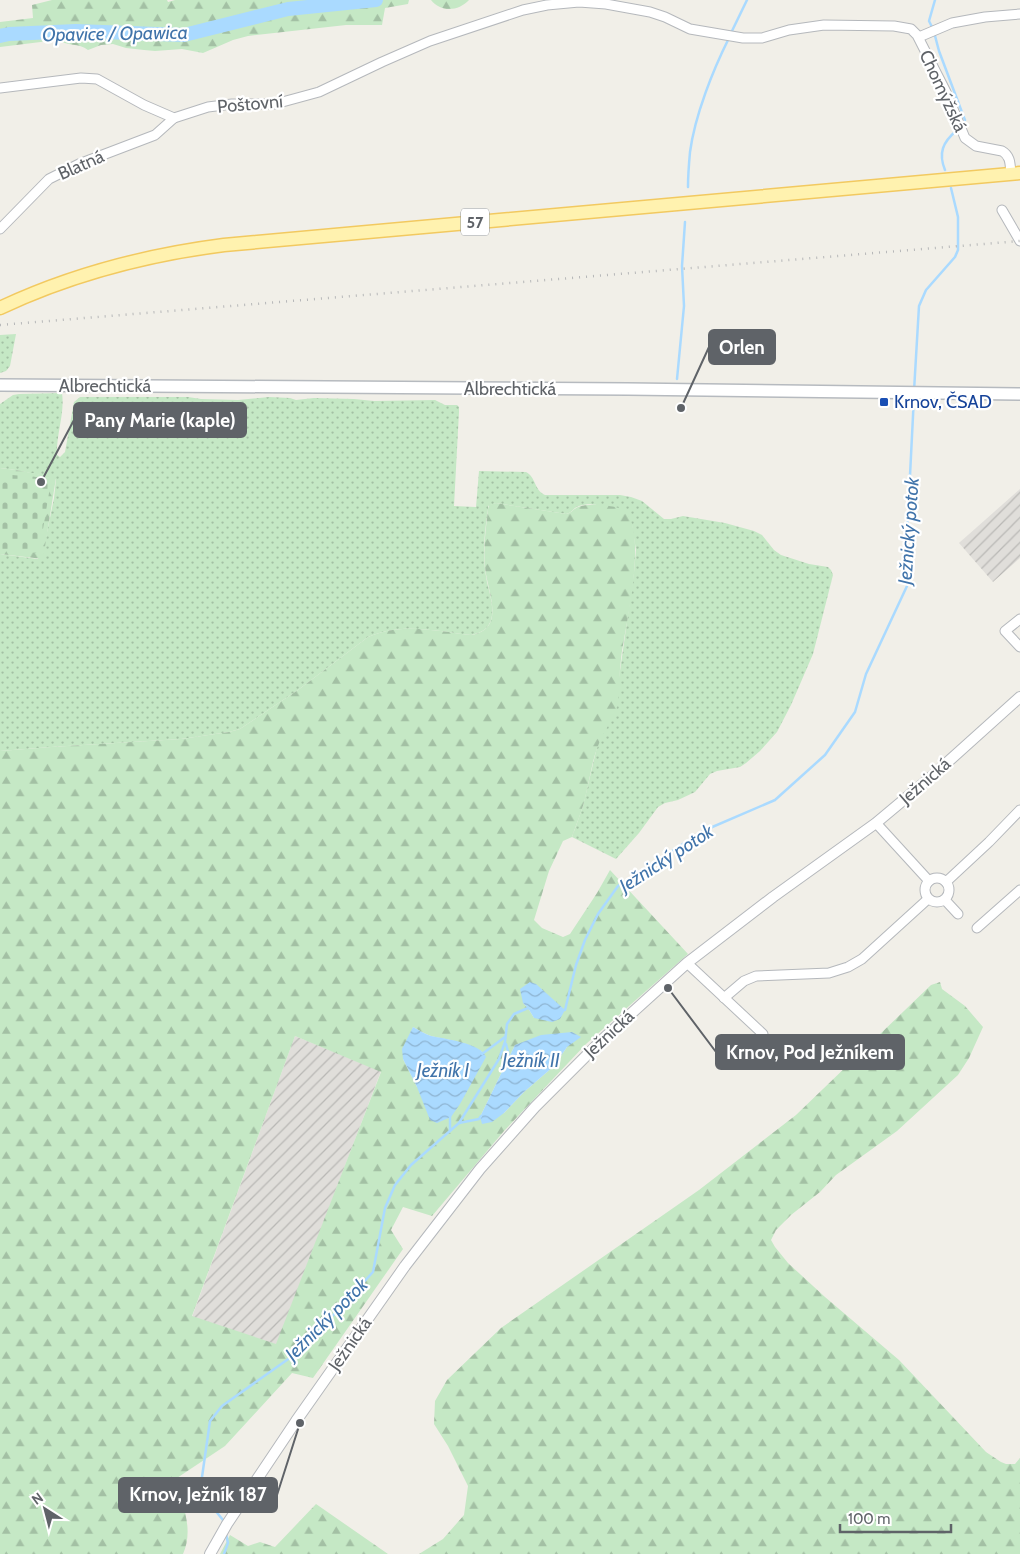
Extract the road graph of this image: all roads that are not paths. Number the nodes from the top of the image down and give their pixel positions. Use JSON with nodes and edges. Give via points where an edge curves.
{"nodes":[{"id":1,"x":1020,"y":14,"type":"edge"},
{"id":2,"x":919,"y":37,"type":"junction"},
{"id":3,"x":0,"y":88,"type":"edge"},
{"id":4,"x":174,"y":118,"type":"junction"},
{"id":5,"x":1016,"y":174,"type":"edge"},
{"id":6,"x":1002,"y":210,"type":"dead end"},
{"id":7,"x":0,"y":229,"type":"edge"},
{"id":8,"x":1020,"y":241,"type":"edge"},
{"id":9,"x":0,"y":308,"type":"edge"},
{"id":10,"x":0,"y":385,"type":"edge"},
{"id":11,"x":1020,"y":394,"type":"edge"},
{"id":12,"x":1020,"y":619,"type":"edge"},
{"id":13,"x":1020,"y":648,"type":"edge"},
{"id":14,"x":1020,"y":697,"type":"edge"},
{"id":15,"x":1020,"y":810,"type":"edge"},
{"id":16,"x":876,"y":822,"type":"junction"},
{"id":17,"x":929,"y":881,"type":"junction"},
{"id":18,"x":946,"y":882,"type":"junction"},
{"id":19,"x":1020,"y":890,"type":"edge"},
{"id":20,"x":928,"y":899,"type":"junction"},
{"id":21,"x":945,"y":900,"type":"junction"},
{"id":22,"x":958,"y":914,"type":"dead end"},
{"id":23,"x":977,"y":928,"type":"dead end"},
{"id":24,"x":687,"y":963,"type":"junction"},
{"id":25,"x":724,"y":998,"type":"junction"},
{"id":26,"x":763,"y":1034,"type":"dead end"},
{"id":27,"x":210,"y":1554,"type":"edge"}],
"edges":[{"from":1,"to":2,"type":"street","via":[[952,23]]},
{"from":2,"to":4,"type":"street","name":"Poštovní","via":[[907,28],[869,25],[807,26],[762,38],[729,36],[690,29],[650,12],[593,3],[564,3],[523,10],[430,41],[319,92],[296,99],[275,104],[208,107]]},
{"from":2,"to":5,"type":"street","name":"Chomýžská","via":[[963,136],[976,146],[1005,153]]},
{"from":3,"to":4,"type":"street","via":[[81,78],[97,80]]},
{"from":4,"to":7,"type":"street","name":"Blatná","via":[[155,135],[49,179]]},
{"from":5,"to":9,"type":"main road","number":"57","via":[[224,245],[170,253],[77,276]]},
{"from":6,"to":8,"type":"street"},
{"from":10,"to":11,"type":"main road","name":"Albrechtická"},
{"from":12,"to":13,"type":"street","via":[[1005,631]]},
{"from":14,"to":16,"type":"street","name":"Ježnická"},
{"from":15,"to":18,"type":"street"},
{"from":16,"to":17,"type":"street"},
{"from":16,"to":24,"type":"street","name":"Ježnická"},
{"from":17,"to":18,"type":"street","via":[[941,878]]},
{"from":17,"to":20,"type":"street","via":[[925,886]]},
{"from":18,"to":21,"type":"street","via":[[949,888]]},
{"from":19,"to":23,"type":"street"},
{"from":20,"to":21,"type":"street","via":[[933,902]]},
{"from":20,"to":25,"type":"street","via":[[862,959],[848,967],[829,973],[756,976],[744,981]]},
{"from":21,"to":22,"type":"street"},
{"from":24,"to":25,"type":"street"},
{"from":24,"to":27,"type":"street","name":"Ježnická","via":[[602,1040],[480,1168],[405,1266],[296,1421]]},
{"from":25,"to":26,"type":"street"}]}
